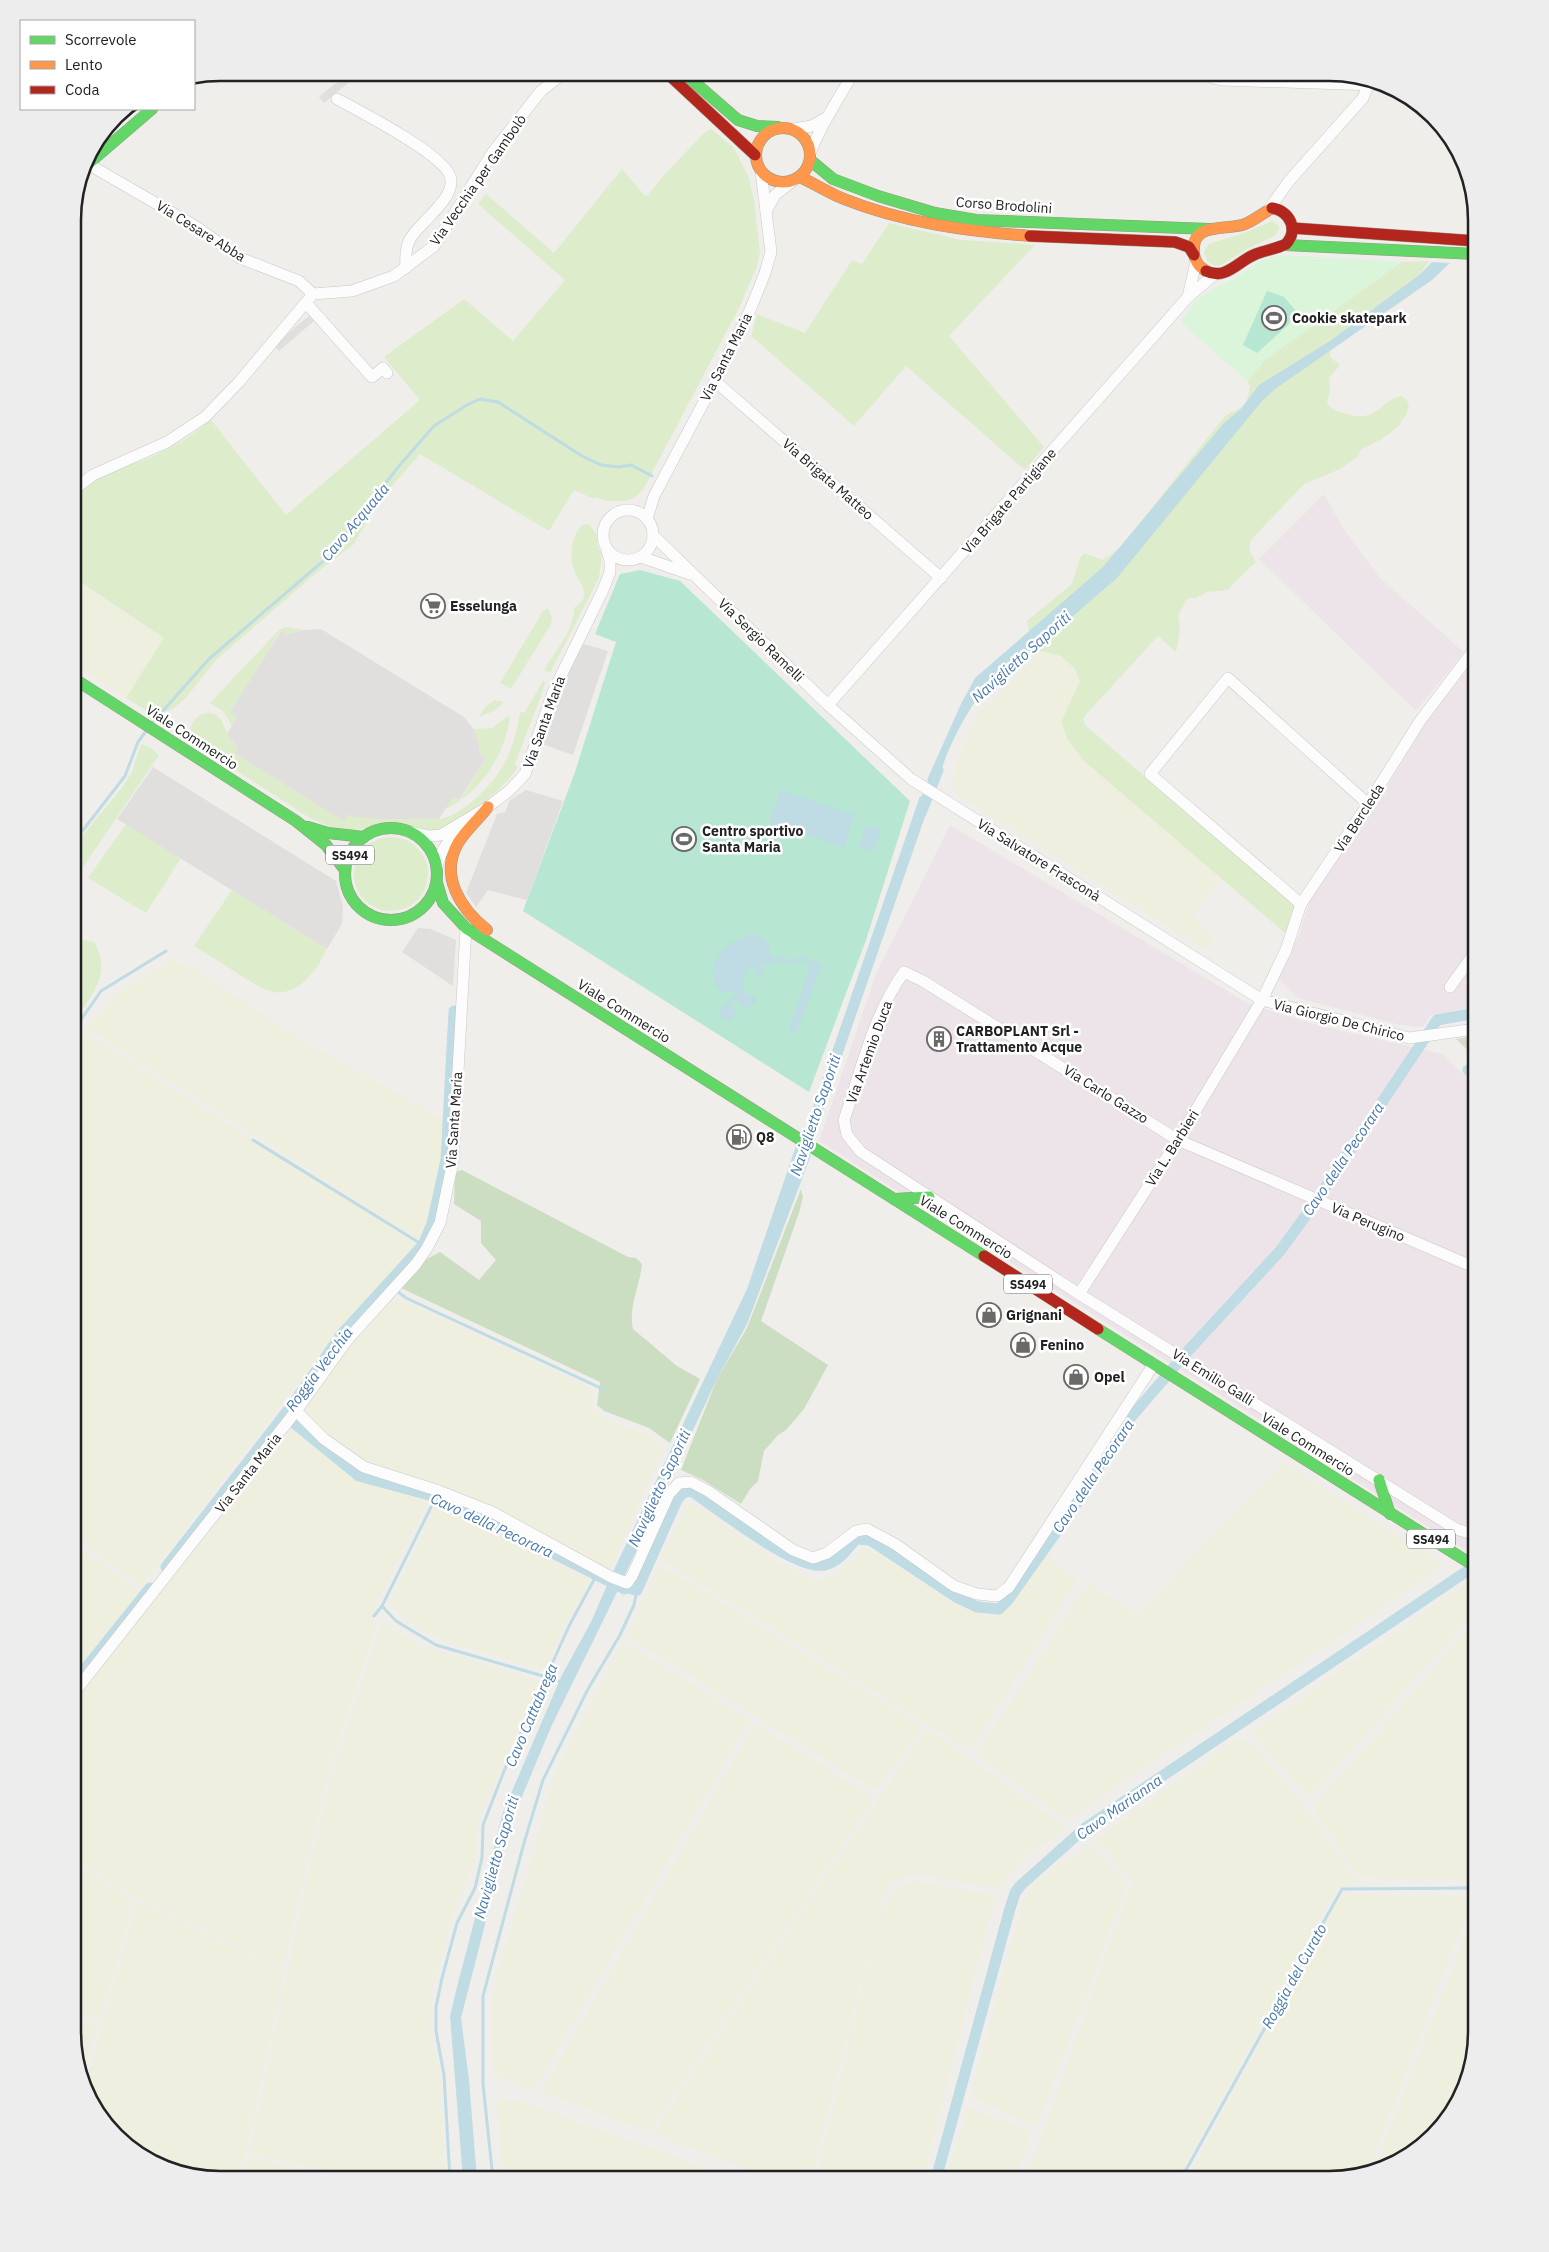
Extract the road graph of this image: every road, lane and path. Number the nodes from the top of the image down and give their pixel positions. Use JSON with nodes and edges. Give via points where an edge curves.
{"nodes":[{"id":1,"x":552,"y":82,"type":"edge"},
{"id":2,"x":677,"y":82,"type":"edge"},
{"id":3,"x":695,"y":82,"type":"edge"},
{"id":4,"x":848,"y":82,"type":"edge"},
{"id":5,"x":1296,"y":82,"type":"edge"},
{"id":6,"x":1351,"y":83,"type":"edge"},
{"id":7,"x":1369,"y":88,"type":"edge"},
{"id":8,"x":337,"y":99,"type":"dead end"},
{"id":9,"x":151,"y":110,"type":"edge"},
{"id":10,"x":830,"y":116,"type":"junction"},
{"id":11,"x":781,"y":127,"type":"junction"},
{"id":12,"x":794,"y":129,"type":"junction"},
{"id":13,"x":98,"y":155,"type":"edge"},
{"id":14,"x":755,"y":155,"type":"junction"},
{"id":15,"x":810,"y":155,"type":"junction"},
{"id":16,"x":91,"y":169,"type":"edge"},
{"id":17,"x":761,"y":172,"type":"junction"},
{"id":18,"x":796,"y":179,"type":"junction"},
{"id":19,"x":1289,"y":181,"type":"junction"},
{"id":20,"x":1269,"y":210,"type":"junction"},
{"id":21,"x":766,"y":211,"type":"junction"},
{"id":22,"x":1284,"y":212,"type":"junction"},
{"id":23,"x":1292,"y":228,"type":"junction"},
{"id":24,"x":1209,"y":229,"type":"junction"},
{"id":25,"x":1468,"y":241,"type":"edge"},
{"id":26,"x":1285,"y":245,"type":"junction"},
{"id":27,"x":1468,"y":254,"type":"edge"},
{"id":28,"x":1195,"y":258,"type":"junction"},
{"id":29,"x":406,"y":268,"type":"junction"},
{"id":30,"x":1215,"y":274,"type":"junction"},
{"id":31,"x":310,"y":298,"type":"junction"},
{"id":32,"x":1188,"y":298,"type":"junction"},
{"id":33,"x":387,"y":372,"type":"dead end"},
{"id":34,"x":714,"y":380,"type":"junction"},
{"id":35,"x":82,"y":483,"type":"edge"},
{"id":36,"x":654,"y":496,"type":"junction"},
{"id":37,"x":636,"y":511,"type":"junction"},
{"id":38,"x":648,"y":519,"type":"junction"},
{"id":39,"x":653,"y":535,"type":"junction"},
{"id":40,"x":607,"y":550,"type":"junction"},
{"id":41,"x":638,"y":558,"type":"junction"},
{"id":42,"x":694,"y":575,"type":"junction"},
{"id":43,"x":941,"y":578,"type":"junction"},
{"id":44,"x":603,"y":590,"type":"junction"},
{"id":45,"x":1468,"y":658,"type":"edge"},
{"id":46,"x":82,"y":685,"type":"edge"},
{"id":47,"x":828,"y":705,"type":"junction"},
{"id":48,"x":1368,"y":804,"type":"junction"},
{"id":49,"x":484,"y":810,"type":"junction"},
{"id":50,"x":296,"y":821,"type":"junction"},
{"id":51,"x":407,"y":831,"type":"junction"},
{"id":52,"x":364,"y":837,"type":"junction"},
{"id":53,"x":437,"y":867,"type":"junction"},
{"id":54,"x":345,"y":870,"type":"junction"},
{"id":55,"x":437,"y":883,"type":"junction"},
{"id":56,"x":1301,"y":904,"type":"junction"},
{"id":57,"x":408,"y":918,"type":"junction"},
{"id":58,"x":426,"y":918,"type":"dead end"},
{"id":59,"x":442,"y":919,"type":"dead end"},
{"id":60,"x":466,"y":928,"type":"junction"},
{"id":61,"x":1468,"y":962,"type":"edge"},
{"id":62,"x":904,"y":972,"type":"joint"},
{"id":63,"x":1450,"y":987,"type":"dead end"},
{"id":64,"x":563,"y":989,"type":"junction"},
{"id":65,"x":1262,"y":1000,"type":"junction"},
{"id":66,"x":1468,"y":1030,"type":"edge"},
{"id":67,"x":846,"y":1135,"type":"joint"},
{"id":68,"x":1178,"y":1140,"type":"junction"},
{"id":69,"x":930,"y":1197,"type":"junction"},
{"id":70,"x":894,"y":1199,"type":"junction"},
{"id":71,"x":1468,"y":1265,"type":"edge"},
{"id":72,"x":1079,"y":1294,"type":"junction"},
{"id":73,"x":1157,"y":1366,"type":"junction"},
{"id":74,"x":292,"y":1417,"type":"junction"},
{"id":75,"x":1379,"y":1480,"type":"junction"},
{"id":76,"x":1390,"y":1514,"type":"junction"},
{"id":77,"x":1468,"y":1533,"type":"edge"},
{"id":78,"x":1468,"y":1561,"type":"edge"},
{"id":79,"x":81,"y":1682,"type":"edge"}],
"edges":[{"from":1,"to":29,"type":"street","name":"Via Vecchia per Gambolò","via":[[541,91],[493,152],[434,246]]},
{"from":2,"to":14,"type":"main road"},
{"from":3,"to":11,"type":"main road","via":[[744,124]]},
{"from":4,"to":10,"type":"street"},
{"from":5,"to":6,"type":"street"},
{"from":7,"to":19,"type":"street"},
{"from":8,"to":29,"type":"street","via":[[420,147],[440,162],[451,177],[450,189],[444,200],[409,239]]},
{"from":9,"to":13,"type":"main road"},
{"from":10,"to":12,"type":"street","via":[[812,126]]},
{"from":10,"to":15,"type":"street","via":[[818,132]]},
{"from":11,"to":12,"type":"main road"},
{"from":11,"to":14,"type":"main road","via":[[768,131],[758,141]]},
{"from":12,"to":15,"type":"main road","name":"Corso Brodolini","via":[[805,138]]},
{"from":14,"to":17,"type":"main road"},
{"from":15,"to":18,"type":"main road","via":[[807,169]]},
{"from":15,"to":24,"type":"main road","name":"Corso Brodolini","via":[[833,179],[888,199],[960,218]]},
{"from":16,"to":31,"type":"street","name":"Via Cesare Abba","via":[[195,226],[240,258],[299,281]]},
{"from":17,"to":18,"type":"main road","name":"Corso Brodolini","via":[[775,182]]},
{"from":17,"to":21,"type":"street","name":"Via Santa Maria"},
{"from":18,"to":21,"type":"street","via":[[775,195]]},
{"from":18,"to":28,"type":"main road","name":"Corso Brodolini","via":[[872,209],[932,225],[974,233],[1175,242],[1189,247]]},
{"from":19,"to":20,"type":"street"},
{"from":19,"to":22,"type":"street"},
{"from":20,"to":22,"type":"main road"},
{"from":20,"to":24,"type":"main road","name":"Corso Brodolini","via":[[1244,225]]},
{"from":21,"to":34,"type":"street","name":"Via Santa Maria","via":[[771,252],[765,273]]},
{"from":22,"to":23,"type":"main road"},
{"from":23,"to":25,"type":"main road"},
{"from":23,"to":26,"type":"main road","via":[[1291,238]]},
{"from":24,"to":28,"type":"main road","via":[[1195,239]]},
{"from":26,"to":27,"type":"main road"},
{"from":26,"to":30,"type":"main road","via":[[1256,253],[1229,271]]},
{"from":28,"to":30,"type":"main road","name":"Corso Brodolini","via":[[1208,272]]},
{"from":28,"to":32,"type":"street","name":"Via Brigate Partigiane"},
{"from":29,"to":31,"type":"street","name":"Via Vecchia per Gambolò","via":[[394,276],[352,291]]},
{"from":30,"to":32,"type":"street","name":"Via Brigate Partigiane"},
{"from":31,"to":33,"type":"street","name":"Via Cesare Abba","via":[[372,377],[383,368]]},
{"from":31,"to":35,"type":"street","via":[[205,417],[167,442],[93,475]]},
{"from":32,"to":43,"type":"street","name":"Via Brigate Partigiane"},
{"from":34,"to":36,"type":"street","name":"Via Santa Maria"},
{"from":34,"to":43,"type":"street","name":"Via Brigata Matteo"},
{"from":36,"to":37,"type":"street","name":"Via Santa Maria"},
{"from":36,"to":38,"type":"street","name":"Via Santa Maria"},
{"from":37,"to":38,"type":"street"},
{"from":37,"to":40,"type":"street","name":"Via Santa Maria","via":[[620,510],[606,521],[602,531]]},
{"from":38,"to":39,"type":"street"},
{"from":39,"to":41,"type":"street","name":"Via Santa Maria","via":[[652,544]]},
{"from":39,"to":42,"type":"street"},
{"from":40,"to":41,"type":"street","via":[[620,560]]},
{"from":40,"to":44,"type":"street","name":"Via Santa Maria","via":[[610,572]]},
{"from":41,"to":42,"type":"street"},
{"from":41,"to":44,"type":"street","name":"Via Santa Maria","via":[[623,567]]},
{"from":42,"to":47,"type":"street","name":"Via Sergio Ramelli"},
{"from":43,"to":47,"type":"street","name":"Via Brigate Partigiane"},
{"from":44,"to":49,"type":"street","name":"Via Santa Maria","via":[[553,692],[525,774]]},
{"from":45,"to":48,"type":"street","name":"Via Bercleda","via":[[1420,721]]},
{"from":46,"to":50,"type":"main road","name":"Viale Commercio","number":"SS494","via":[[136,726],[158,735]]},
{"from":47,"to":65,"type":"street","name":"Via Salvatore Frasconà","via":[[911,779]]},
{"from":48,"to":56,"type":"street","name":"Via Bercleda"},
{"from":48,"to":56,"type":"street","via":[[1228,678],[1150,774]]},
{"from":49,"to":51,"type":"street","name":"Via Santa Maria","via":[[441,835],[428,836]]},
{"from":49,"to":53,"type":"street","name":"Via Santa Maria","via":[[446,843]]},
{"from":49,"to":64,"type":"main road","via":[[458,844],[450,865],[451,885],[477,923]]},
{"from":50,"to":52,"type":"main road","name":"Viale Commercio","number":"SS494","via":[[328,833]]},
{"from":50,"to":54,"type":"main road","name":"Viale Commercio","number":"SS494","via":[[326,845]]},
{"from":51,"to":52,"type":"main road","name":"Viale Commercio","number":"SS494","via":[[389,828]]},
{"from":51,"to":53,"type":"main road","name":"Viale Commercio","number":"SS494","via":[[427,844]]},
{"from":52,"to":54,"type":"main road","number":"SS494","via":[[351,851]]},
{"from":53,"to":55,"type":"main road","name":"Viale Commercio","number":"SS494"},
{"from":54,"to":57,"type":"main road","name":"Viale Commercio","number":"SS494","via":[[347,887],[361,909],[384,920]]},
{"from":55,"to":57,"type":"main road","name":"Viale Commercio","number":"SS494","via":[[427,904]]},
{"from":55,"to":60,"type":"main road","name":"Viale Commercio","number":"SS494","via":[[438,896],[446,909]]},
{"from":56,"to":65,"type":"street","name":"Via Bercleda","via":[[1286,950]]},
{"from":57,"to":58,"type":"main road","name":"Viale Commercio","number":"SS494"},
{"from":59,"to":60,"type":"main road","name":"Viale Commercio","number":"SS494"},
{"from":60,"to":64,"type":"main road","name":"Viale Commercio","number":"SS494"},
{"from":60,"to":74,"type":"street","name":"Via Santa Maria","via":[[453,1161],[440,1223],[427,1248],[348,1339]]},
{"from":61,"to":63,"type":"street"},
{"from":62,"to":67,"type":"street","name":"Via Artemio Duca","via":[[883,1006],[844,1120]]},
{"from":62,"to":68,"type":"street","name":"Via Carlo Gazzo"},
{"from":64,"to":70,"type":"main road","name":"Viale Commercio","number":"SS494"},
{"from":65,"to":66,"type":"street","name":"Via Giorgio De Chirico","via":[[1409,1038]]},
{"from":65,"to":68,"type":"street","name":"Via L. Barbieri"},
{"from":67,"to":69,"type":"street","name":"Via Emilio Galli","via":[[861,1152]]},
{"from":68,"to":71,"type":"street","name":"Via Perugino"},
{"from":68,"to":72,"type":"street","name":"Via L. Barbieri"},
{"from":69,"to":70,"type":"main road"},
{"from":69,"to":72,"type":"street","name":"Via Emilio Galli"},
{"from":70,"to":73,"type":"main road","name":"Viale Commercio","number":"SS494"},
{"from":72,"to":75,"type":"street","name":"Via Emilio Galli"},
{"from":73,"to":74,"type":"street","via":[[1009,1587],[997,1596],[977,1594],[954,1586],[895,1544],[867,1529],[856,1531],[827,1553],[813,1558],[792,1550],[691,1482],[679,1483],[669,1494],[632,1576],[619,1580],[492,1512],[364,1467]]},
{"from":73,"to":76,"type":"main road","name":"Viale Commercio","number":"SS494"},
{"from":74,"to":79,"type":"street","name":"Via Santa Maria"},
{"from":75,"to":76,"type":"main road"},
{"from":75,"to":77,"type":"street","name":"Via Emilio Galli","via":[[1456,1529]]},
{"from":76,"to":78,"type":"main road","name":"Viale Commercio","number":"SS494"}]}
